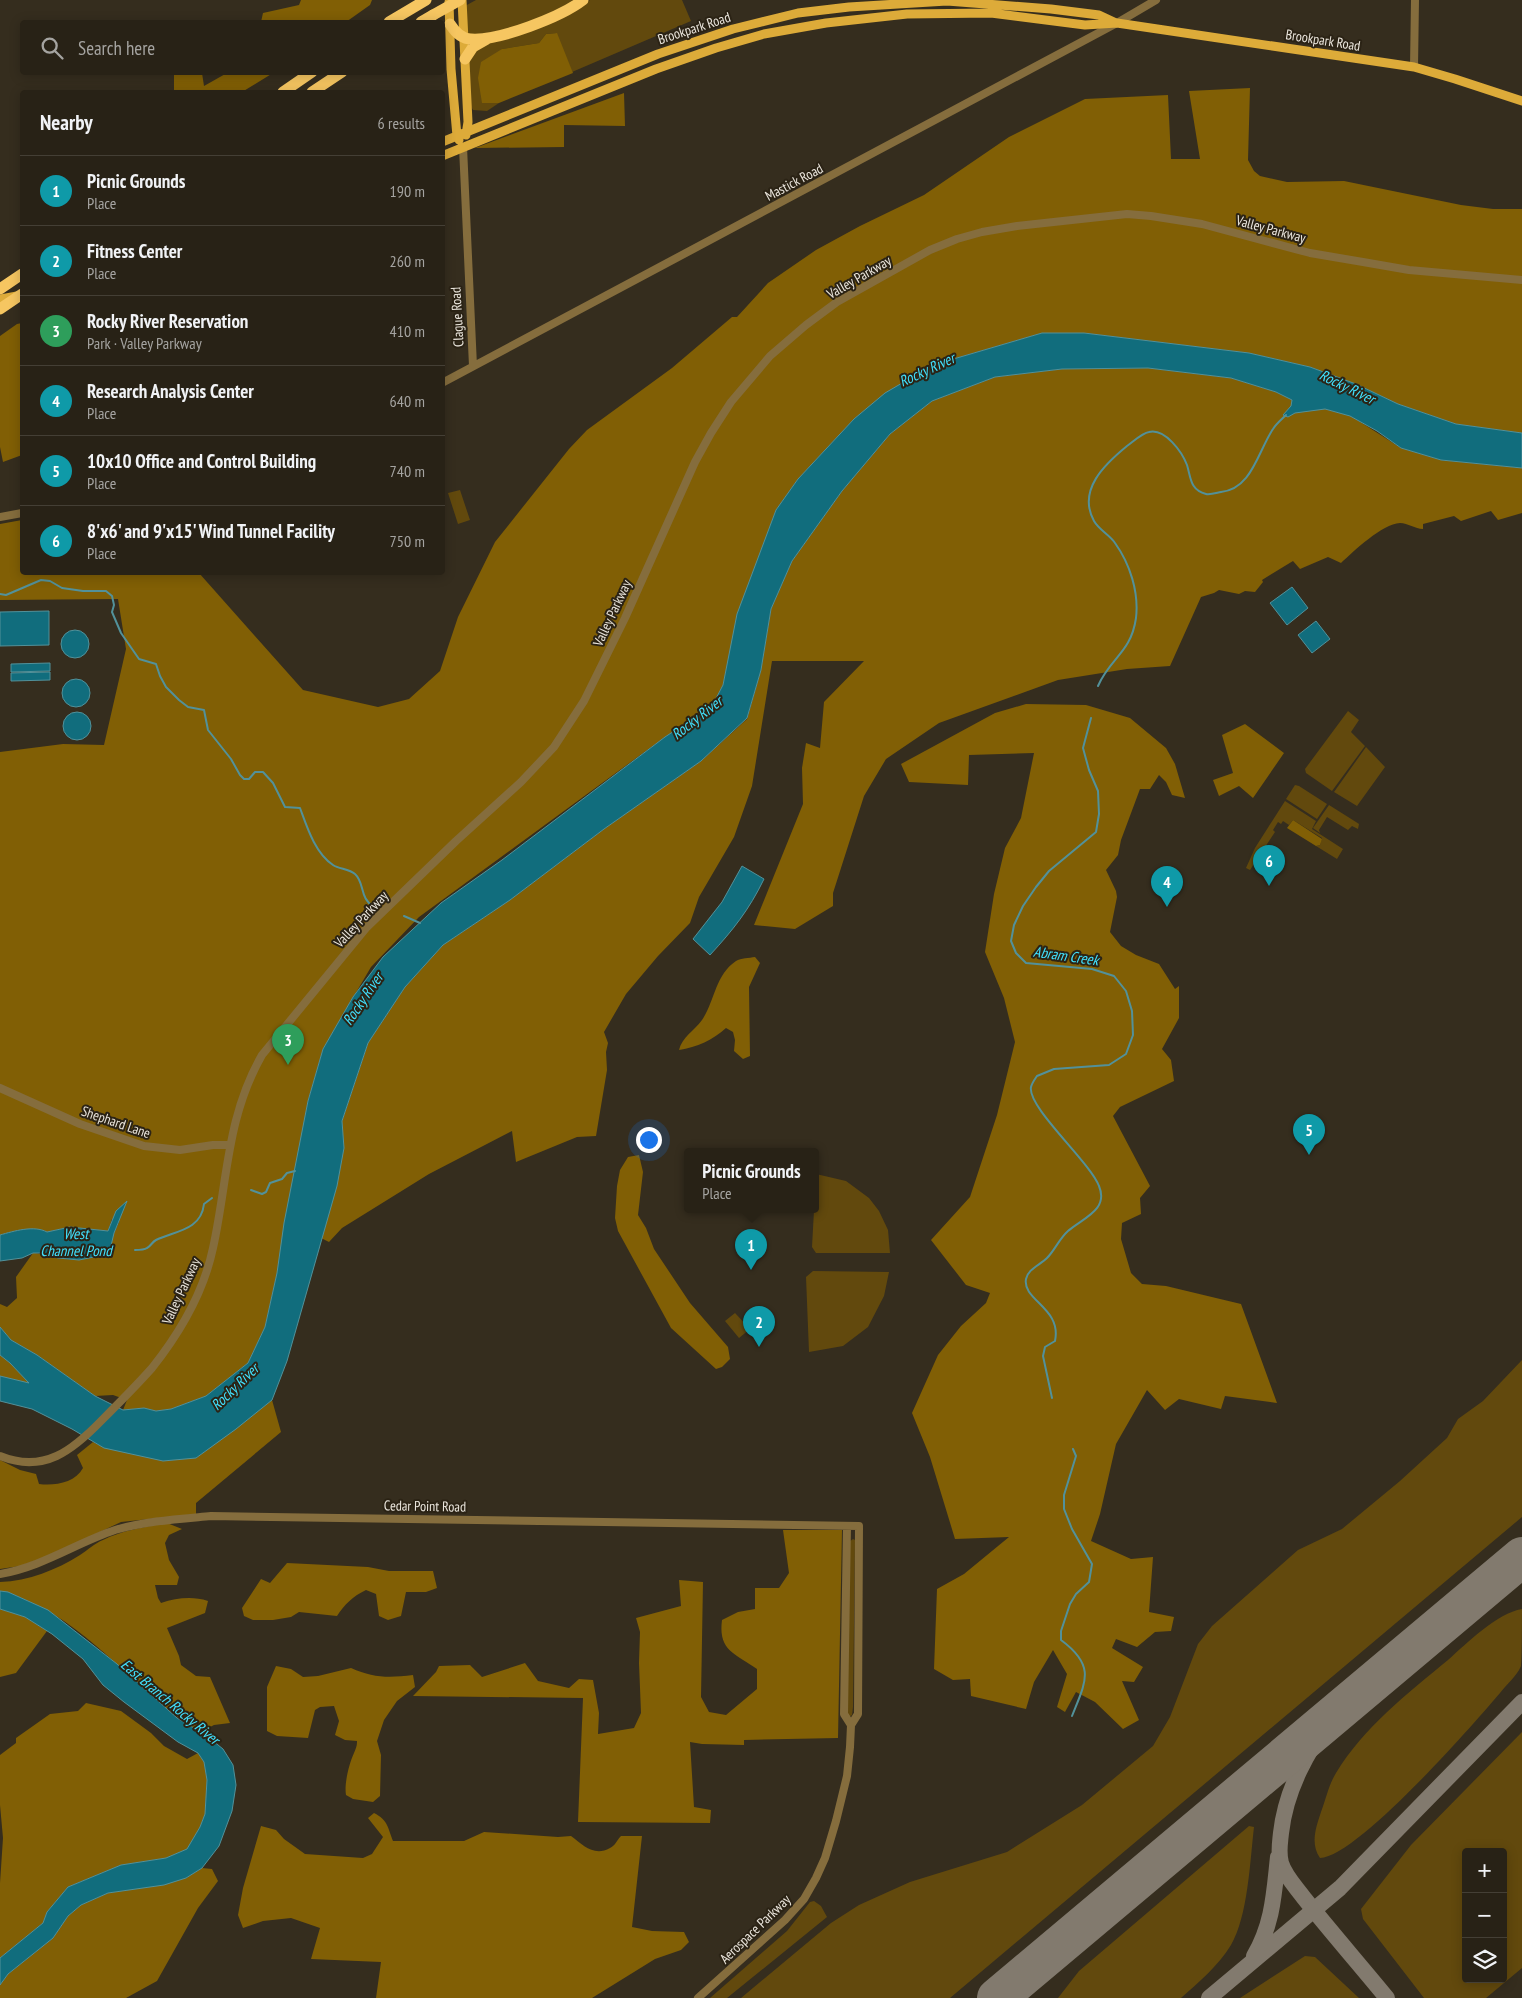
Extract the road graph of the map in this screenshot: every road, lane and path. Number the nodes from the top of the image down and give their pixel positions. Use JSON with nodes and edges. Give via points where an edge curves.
{"nodes":[{"id":1,"x":426,"y":0,"type":"edge"},
{"id":2,"x":448,"y":0,"type":"edge"},
{"id":3,"x":461,"y":0,"type":"edge"},
{"id":4,"x":583,"y":0,"type":"edge"},
{"id":5,"x":1156,"y":0,"type":"edge"},
{"id":6,"x":1414,"y":0,"type":"edge"},
{"id":7,"x":392,"y":20,"type":"edge"},
{"id":8,"x":424,"y":20,"type":"edge"},
{"id":9,"x":1117,"y":23,"type":"junction"},
{"id":10,"x":450,"y":24,"type":"junction"},
{"id":11,"x":492,"y":36,"type":"junction"},
{"id":12,"x":464,"y":38,"type":"junction"},
{"id":13,"x":465,"y":59,"type":"junction"},
{"id":14,"x":1414,"y":67,"type":"junction"},
{"id":15,"x":308,"y":75,"type":"edge"},
{"id":16,"x":338,"y":75,"type":"edge"},
{"id":17,"x":286,"y":90,"type":"edge"},
{"id":18,"x":315,"y":90,"type":"edge"},
{"id":19,"x":1522,"y":101,"type":"edge"},
{"id":20,"x":466,"y":132,"type":"junction"},
{"id":21,"x":457,"y":136,"type":"junction"},
{"id":22,"x":445,"y":141,"type":"edge"},
{"id":23,"x":463,"y":147,"type":"junction"},
{"id":24,"x":445,"y":155,"type":"edge"},
{"id":25,"x":20,"y":275,"type":"edge"},
{"id":26,"x":1522,"y":280,"type":"edge"},
{"id":27,"x":20,"y":283,"type":"edge"},
{"id":28,"x":0,"y":288,"type":"edge"},
{"id":29,"x":20,"y":294,"type":"edge"},
{"id":30,"x":20,"y":295,"type":"edge"},
{"id":31,"x":0,"y":299,"type":"edge"},
{"id":32,"x":0,"y":309,"type":"edge"},
{"id":33,"x":473,"y":366,"type":"junction"},
{"id":34,"x":445,"y":381,"type":"edge"},
{"id":35,"x":20,"y":513,"type":"edge"},
{"id":36,"x":0,"y":517,"type":"edge"},
{"id":37,"x":0,"y":1088,"type":"edge"},
{"id":38,"x":229,"y":1145,"type":"junction"},
{"id":39,"x":0,"y":1456,"type":"edge"},
{"id":40,"x":847,"y":1526,"type":"junction"},
{"id":41,"x":858,"y":1526,"type":"joint"},
{"id":42,"x":0,"y":1574,"type":"edge"},
{"id":43,"x":851,"y":1725,"type":"junction"},
{"id":44,"x":698,"y":1998,"type":"edge"}],
"edges":[{"from":1,"to":7,"type":"highway"},
{"from":2,"to":10,"type":"main road","name":"Clague Road"},
{"from":3,"to":8,"type":"highway","bridge":true},
{"from":3,"to":12,"type":"main road","name":"Clague Road"},
{"from":4,"to":11,"type":"highway","via":[[546,20]]},
{"from":5,"to":9,"type":"street","name":"Mastick Road"},
{"from":6,"to":14,"type":"street"},
{"from":9,"to":14,"type":"main road","name":"Brookpark Road"},
{"from":9,"to":20,"type":"main road","name":"Brookpark Road","via":[[1099,15],[1051,9],[947,2],[798,13],[733,29],[658,54]]},
{"from":9,"to":23,"type":"main road","name":"Brookpark Road","via":[[1085,25],[991,13],[953,12],[872,17],[782,31],[716,48],[665,66]]},
{"from":9,"to":33,"type":"street","name":"Mastick Road"},
{"from":10,"to":12,"type":"highway"},
{"from":10,"to":21,"type":"main road","name":"Clague Road"},
{"from":11,"to":12,"type":"highway"},
{"from":11,"to":13,"type":"highway","via":[[473,47]]},
{"from":12,"to":13,"type":"main road","name":"Clague Road"},
{"from":13,"to":20,"type":"main road","name":"Clague Road"},
{"from":14,"to":19,"type":"main road","name":"Brookpark Road"},
{"from":15,"to":17,"type":"highway"},
{"from":16,"to":18,"type":"highway"},
{"from":20,"to":21,"type":"main road","name":"Brookpark Road"},
{"from":20,"to":23,"type":"main road","name":"Clague Road"},
{"from":21,"to":22,"type":"main road","name":"Brookpark Road"},
{"from":21,"to":23,"type":"main road","name":"Clague Road"},
{"from":23,"to":24,"type":"main road","name":"Brookpark Road"},
{"from":23,"to":33,"type":"street","name":"Clague Road"},
{"from":25,"to":28,"type":"highway","bridge":true},
{"from":26,"to":38,"type":"street","name":"Valley Parkway","via":[[1409,270],[1310,253],[1202,224],[1127,214],[982,232],[930,250],[837,302],[770,356],[731,402],[711,433],[584,702],[554,747],[368,927],[275,1038],[252,1072],[240,1101]]},
{"from":27,"to":28,"type":"main road"},
{"from":29,"to":31,"type":"main road"},
{"from":30,"to":32,"type":"highway","bridge":true},
{"from":33,"to":34,"type":"street","name":"Mastick Road"},
{"from":35,"to":36,"type":"street"},
{"from":37,"to":38,"type":"street","name":"Shephard Lane","via":[[80,1124],[144,1146],[180,1150]]},
{"from":38,"to":39,"type":"street","name":"Valley Parkway","via":[[213,1250],[203,1279],[173,1338],[152,1368],[84,1439],[68,1451],[26,1462]]},
{"from":40,"to":41,"type":"street","name":"Cedar Point Road"},
{"from":40,"to":42,"type":"street","name":"Cedar Point Road","via":[[211,1516],[145,1523],[115,1530],[32,1567]]},
{"from":40,"to":43,"type":"street","name":"Aerospace Parkway","via":[[844,1714]]},
{"from":41,"to":43,"type":"street","name":"Aerospace Parkway","via":[[858,1714]]},
{"from":43,"to":44,"type":"street","name":"Aerospace Parkway","via":[[842,1801],[816,1878],[785,1920]]}]}
